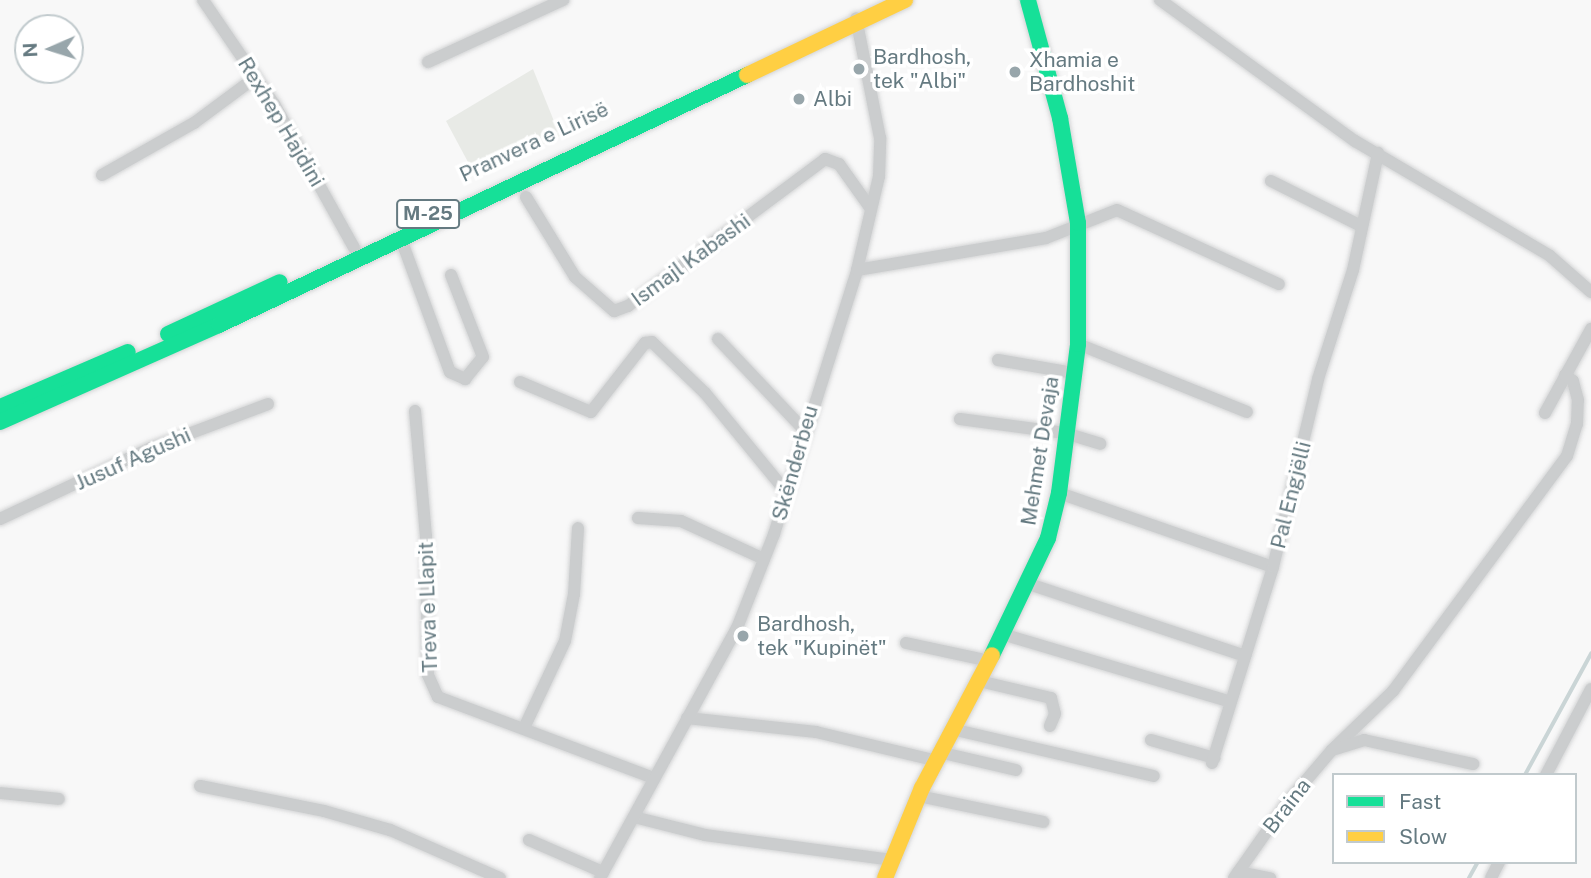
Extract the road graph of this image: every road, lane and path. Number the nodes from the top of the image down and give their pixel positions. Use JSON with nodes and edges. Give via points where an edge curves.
{"nodes":[{"id":1,"x":203,"y":0,"type":"edge"},
{"id":2,"x":563,"y":0,"type":"edge"},
{"id":3,"x":893,"y":0,"type":"edge"},
{"id":4,"x":905,"y":0,"type":"edge"},
{"id":5,"x":1028,"y":0,"type":"edge"},
{"id":6,"x":1160,"y":0,"type":"edge"},
{"id":7,"x":857,"y":21,"type":"junction"},
{"id":8,"x":428,"y":62,"type":"dead end"},
{"id":9,"x":256,"y":77,"type":"junction"},
{"id":10,"x":1378,"y":153,"type":"junction"},
{"id":11,"x":102,"y":176,"type":"dead end"},
{"id":12,"x":1271,"y":181,"type":"dead end"},
{"id":13,"x":526,"y":197,"type":"dead end"},
{"id":14,"x":871,"y":209,"type":"junction"},
{"id":15,"x":1078,"y":223,"type":"junction"},
{"id":16,"x":1361,"y":226,"type":"junction"},
{"id":17,"x":401,"y":239,"type":"junction"},
{"id":18,"x":354,"y":248,"type":"junction"},
{"id":19,"x":857,"y":270,"type":"junction"},
{"id":20,"x":451,"y":275,"type":"dead end"},
{"id":21,"x":1279,"y":284,"type":"dead end"},
{"id":22,"x":1591,"y":292,"type":"edge"},
{"id":23,"x":1591,"y":329,"type":"edge"},
{"id":24,"x":718,"y":339,"type":"dead end"},
{"id":25,"x":1079,"y":344,"type":"junction"},
{"id":26,"x":998,"y":360,"type":"dead end"},
{"id":27,"x":1073,"y":373,"type":"junction"},
{"id":28,"x":1566,"y":375,"type":"junction"},
{"id":29,"x":520,"y":382,"type":"dead end"},
{"id":30,"x":268,"y":404,"type":"dead end"},
{"id":31,"x":0,"y":407,"type":"edge"},
{"id":32,"x":415,"y":411,"type":"dead end"},
{"id":33,"x":1247,"y":412,"type":"dead end"},
{"id":34,"x":1545,"y":413,"type":"dead end"},
{"id":35,"x":960,"y":419,"type":"dead end"},
{"id":36,"x":0,"y":422,"type":"edge"},
{"id":37,"x":804,"y":430,"type":"junction"},
{"id":38,"x":1065,"y":433,"type":"junction"},
{"id":39,"x":1100,"y":444,"type":"dead end"},
{"id":40,"x":1059,"y":493,"type":"junction"},
{"id":41,"x":787,"y":494,"type":"junction"},
{"id":42,"x":638,"y":518,"type":"dead end"},
{"id":43,"x":0,"y":519,"type":"edge"},
{"id":44,"x":578,"y":528,"type":"dead end"},
{"id":45,"x":764,"y":559,"type":"junction"},
{"id":46,"x":1273,"y":567,"type":"junction"},
{"id":47,"x":1029,"y":584,"type":"junction"},
{"id":48,"x":1002,"y":634,"type":"junction"},
{"id":49,"x":906,"y":643,"type":"dead end"},
{"id":50,"x":1245,"y":656,"type":"junction"},
{"id":51,"x":989,"y":661,"type":"junction"},
{"id":52,"x":979,"y":681,"type":"junction"},
{"id":53,"x":1591,"y":689,"type":"edge"},
{"id":54,"x":1225,"y":700,"type":"dead end"},
{"id":55,"x":687,"y":718,"type":"junction"},
{"id":56,"x":1050,"y":726,"type":"dead end"},
{"id":57,"x":524,"y":728,"type":"junction"},
{"id":58,"x":956,"y":730,"type":"junction"},
{"id":59,"x":1151,"y":740,"type":"dead end"},
{"id":60,"x":1332,"y":750,"type":"junction"},
{"id":61,"x":940,"y":757,"type":"junction"},
{"id":62,"x":1472,"y":764,"type":"dead end"},
{"id":63,"x":1016,"y":770,"type":"dead end"},
{"id":64,"x":1547,"y":773,"type":"edge"},
{"id":65,"x":1154,"y":776,"type":"dead end"},
{"id":66,"x":653,"y":778,"type":"junction"},
{"id":67,"x":200,"y":786,"type":"dead end"},
{"id":68,"x":0,"y":793,"type":"edge"},
{"id":69,"x":919,"y":796,"type":"junction"},
{"id":70,"x":59,"y":799,"type":"dead end"},
{"id":71,"x":634,"y":817,"type":"junction"},
{"id":72,"x":1043,"y":822,"type":"dead end"},
{"id":73,"x":529,"y":840,"type":"dead end"},
{"id":74,"x":893,"y":860,"type":"junction"},
{"id":75,"x":601,"y":875,"type":"edge"},
{"id":76,"x":1236,"y":875,"type":"edge"},
{"id":77,"x":499,"y":878,"type":"edge"},
{"id":78,"x":885,"y":878,"type":"edge"},
{"id":79,"x":1270,"y":878,"type":"edge"}],
"edges":[{"from":1,"to":9,"type":"street","name":"Rexhep Hajdini"},
{"from":2,"to":8,"type":"street"},
{"from":3,"to":7,"type":"main road","name":"Pranvera e Lirisë","number":"M-25"},
{"from":4,"to":7,"type":"main road","name":"Pranvera e Lirisë","number":"M-25"},
{"from":5,"to":15,"type":"main road","name":"Mehmet Devaja","via":[[1060,118]]},
{"from":6,"to":10,"type":"street"},
{"from":7,"to":14,"type":"street","name":"Skënderbeu","via":[[880,138],[879,176]]},
{"from":7,"to":17,"type":"main road","name":"Pranvera e Lirisë"},
{"from":7,"to":18,"type":"main road","name":"Pranvera e Lirisë","number":"M-25"},
{"from":9,"to":11,"type":"street","via":[[194,123]]},
{"from":9,"to":18,"type":"street","name":"Rexhep Hajdini"},
{"from":10,"to":16,"type":"street","name":"Pal Engjëlli"},
{"from":10,"to":22,"type":"street","via":[[1550,256]]},
{"from":12,"to":16,"type":"street"},
{"from":13,"to":14,"type":"street","name":"Ismajl Kabashi","via":[[575,276],[614,310],[628,306],[825,159],[839,164]]},
{"from":14,"to":19,"type":"street","name":"Skënderbeu"},
{"from":15,"to":19,"type":"street","via":[[1046,238]]},
{"from":15,"to":21,"type":"street","via":[[1117,210]]},
{"from":15,"to":25,"type":"main road","name":"Mehmet Devaja"},
{"from":16,"to":46,"type":"street","name":"Pal Engjëlli"},
{"from":17,"to":20,"type":"street","via":[[450,372],[465,379],[483,356]]},
{"from":17,"to":36,"type":"main road","name":"Pranvera e Lirisë"},
{"from":18,"to":31,"type":"main road","name":"Pranvera e Lirisë","number":"M-25"},
{"from":19,"to":37,"type":"street","name":"Skënderbeu"},
{"from":23,"to":28,"type":"street"},
{"from":24,"to":37,"type":"street"},
{"from":25,"to":27,"type":"main road","name":"Mehmet Devaja"},
{"from":25,"to":33,"type":"street"},
{"from":26,"to":27,"type":"street"},
{"from":27,"to":38,"type":"main road","name":"Mehmet Devaja"},
{"from":28,"to":34,"type":"street"},
{"from":28,"to":60,"type":"street","name":"Braina","via":[[1573,381],[1578,400],[1577,424],[1567,456],[1393,691]]},
{"from":29,"to":41,"type":"street","via":[[591,412],[645,343],[659,345],[705,393]]},
{"from":30,"to":43,"type":"street","name":"Jusuf Agushi","via":[[150,448]]},
{"from":32,"to":57,"type":"street","name":"Treva e Llapit","via":[[426,537],[428,675],[438,697]]},
{"from":35,"to":38,"type":"street"},
{"from":37,"to":41,"type":"street","name":"Skënderbeu"},
{"from":38,"to":39,"type":"street"},
{"from":38,"to":40,"type":"main road","name":"Mehmet Devaja"},
{"from":40,"to":46,"type":"street"},
{"from":40,"to":47,"type":"main road","name":"Mehmet Devaja","via":[[1048,538]]},
{"from":41,"to":45,"type":"street","name":"Skënderbeu"},
{"from":42,"to":45,"type":"street","via":[[681,521]]},
{"from":44,"to":57,"type":"street","via":[[575,594],[565,641],[546,690]]},
{"from":45,"to":55,"type":"street","name":"Skënderbeu","via":[[737,628]]},
{"from":46,"to":50,"type":"street","name":"Pal Engjëlli"},
{"from":47,"to":48,"type":"main road","name":"Mehmet Devaja"},
{"from":47,"to":50,"type":"street"},
{"from":48,"to":51,"type":"main road","name":"Mehmet Devaja"},
{"from":48,"to":54,"type":"street"},
{"from":49,"to":51,"type":"street"},
{"from":50,"to":59,"type":"street","name":"Pal Engjëlli","via":[[1213,760]]},
{"from":51,"to":52,"type":"main road","name":"Mehmet Devaja"},
{"from":52,"to":56,"type":"street","via":[[1051,698],[1055,714]]},
{"from":52,"to":58,"type":"main road","name":"Mehmet Devaja"},
{"from":53,"to":64,"type":"street"},
{"from":55,"to":61,"type":"street","via":[[816,733]]},
{"from":55,"to":66,"type":"street","name":"Skënderbeu"},
{"from":57,"to":66,"type":"street","name":"Treva e Llapit"},
{"from":58,"to":61,"type":"main road","name":"Mehmet Devaja"},
{"from":58,"to":65,"type":"street"},
{"from":60,"to":62,"type":"street","via":[[1364,740]]},
{"from":60,"to":76,"type":"street","name":"Braina","via":[[1286,804]]},
{"from":61,"to":63,"type":"street"},
{"from":61,"to":69,"type":"main road","name":"Mehmet Devaja"},
{"from":66,"to":71,"type":"street","name":"Skënderbeu"},
{"from":67,"to":77,"type":"street","via":[[377,826]]},
{"from":68,"to":70,"type":"street"},
{"from":69,"to":72,"type":"street"},
{"from":69,"to":74,"type":"main road","name":"Mehmet Devaja"},
{"from":71,"to":74,"type":"street","via":[[705,835]]},
{"from":71,"to":75,"type":"street","name":"Skënderbeu"},
{"from":73,"to":75,"type":"street"},
{"from":74,"to":78,"type":"main road","name":"Mehmet Devaja"},
{"from":76,"to":79,"type":"street"}]}
